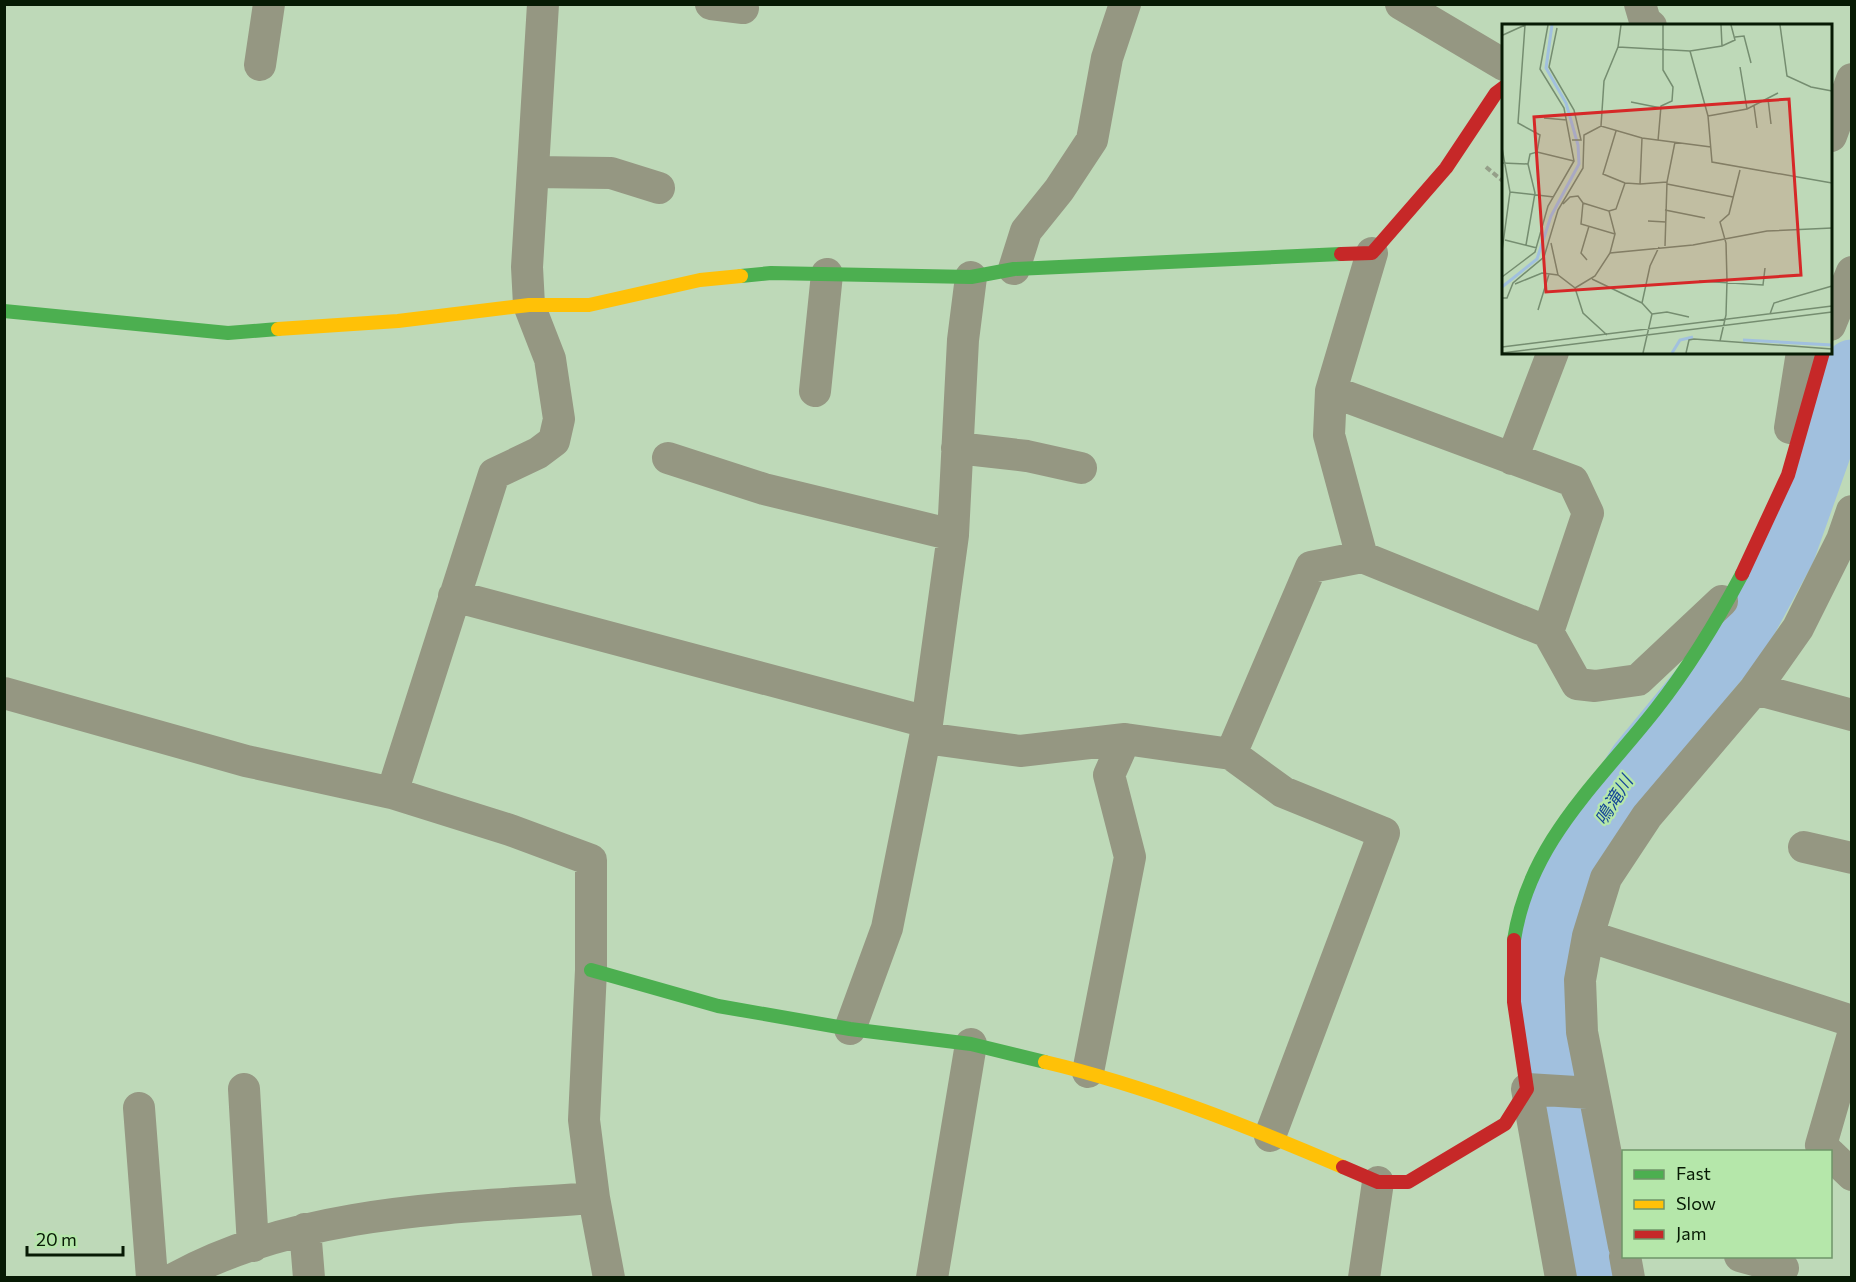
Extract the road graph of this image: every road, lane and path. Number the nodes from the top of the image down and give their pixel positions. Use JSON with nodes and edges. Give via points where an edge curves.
{"nodes":[{"id":1,"x":269,"y":4,"type":"edge"},
{"id":2,"x":543,"y":4,"type":"edge"},
{"id":3,"x":711,"y":4,"type":"edge"},
{"id":4,"x":1125,"y":4,"type":"edge"},
{"id":5,"x":1401,"y":4,"type":"edge"},
{"id":6,"x":743,"y":8,"type":"dead end"},
{"id":7,"x":1502,"y":64,"type":"edge"},
{"id":8,"x":260,"y":65,"type":"dead end"},
{"id":9,"x":1851,"y":79,"type":"edge"},
{"id":10,"x":1502,"y":88,"type":"edge"},
{"id":11,"x":1832,"y":132,"type":"edge"},
{"id":12,"x":1832,"y":135,"type":"edge"},
{"id":13,"x":1851,"y":137,"type":"edge"},
{"id":14,"x":534,"y":172,"type":"junction"},
{"id":15,"x":658,"y":188,"type":"dead end"},
{"id":16,"x":1372,"y":253,"type":"junction"},
{"id":17,"x":1014,"y":269,"type":"junction"},
{"id":18,"x":1851,"y":272,"type":"edge"},
{"id":19,"x":827,"y":274,"type":"junction"},
{"id":20,"x":971,"y":277,"type":"junction"},
{"id":21,"x":529,"y":305,"type":"junction"},
{"id":22,"x":4,"y":311,"type":"edge"},
{"id":23,"x":1832,"y":320,"type":"edge"},
{"id":24,"x":1552,"y":354,"type":"edge"},
{"id":25,"x":1802,"y":354,"type":"edge"},
{"id":26,"x":1822,"y":354,"type":"edge"},
{"id":27,"x":815,"y":391,"type":"dead end"},
{"id":28,"x":1331,"y":391,"type":"junction"},
{"id":29,"x":957,"y":448,"type":"junction"},
{"id":30,"x":668,"y":458,"type":"dead end"},
{"id":31,"x":1512,"y":459,"type":"junction"},
{"id":32,"x":1081,"y":468,"type":"dead end"},
{"id":33,"x":1779,"y":494,"type":"junction"},
{"id":34,"x":1851,"y":511,"type":"edge"},
{"id":35,"x":953,"y":535,"type":"junction"},
{"id":36,"x":1362,"y":557,"type":"junction"},
{"id":37,"x":1732,"y":592,"type":"junction"},
{"id":38,"x":454,"y":596,"type":"junction"},
{"id":39,"x":1548,"y":632,"type":"junction"},
{"id":40,"x":1755,"y":690,"type":"junction"},
{"id":41,"x":4,"y":693,"type":"edge"},
{"id":42,"x":1851,"y":715,"type":"edge"},
{"id":43,"x":926,"y":730,"type":"junction"},
{"id":44,"x":1125,"y":739,"type":"junction"},
{"id":45,"x":1231,"y":754,"type":"junction"},
{"id":46,"x":392,"y":793,"type":"junction"},
{"id":47,"x":1804,"y":847,"type":"dead end"},
{"id":48,"x":1851,"y":858,"type":"edge"},
{"id":49,"x":1588,"y":936,"type":"junction"},
{"id":50,"x":591,"y":970,"type":"junction"},
{"id":51,"x":1851,"y":1021,"type":"edge"},
{"id":52,"x":850,"y":1029,"type":"junction"},
{"id":53,"x":1851,"y":1038,"type":"edge"},
{"id":54,"x":971,"y":1044,"type":"junction"},
{"id":55,"x":1088,"y":1072,"type":"junction"},
{"id":56,"x":244,"y":1089,"type":"dead end"},
{"id":57,"x":1533,"y":1089,"type":"junction"},
{"id":58,"x":1584,"y":1093,"type":"junction"},
{"id":59,"x":139,"y":1108,"type":"dead end"},
{"id":60,"x":1270,"y":1136,"type":"junction"},
{"id":61,"x":1826,"y":1150,"type":"edge"},
{"id":62,"x":1832,"y":1156,"type":"edge"},
{"id":63,"x":1851,"y":1175,"type":"edge"},
{"id":64,"x":1378,"y":1182,"type":"junction"},
{"id":65,"x":594,"y":1198,"type":"junction"},
{"id":66,"x":305,"y":1228,"type":"junction"},
{"id":67,"x":1622,"y":1236,"type":"edge"},
{"id":68,"x":253,"y":1246,"type":"junction"},
{"id":69,"x":1626,"y":1258,"type":"edge"},
{"id":70,"x":1744,"y":1258,"type":"edge"},
{"id":71,"x":1783,"y":1268,"type":"dead end"},
{"id":72,"x":152,"y":1278,"type":"edge"},
{"id":73,"x":175,"y":1278,"type":"edge"},
{"id":74,"x":309,"y":1278,"type":"edge"},
{"id":75,"x":609,"y":1278,"type":"edge"},
{"id":76,"x":932,"y":1278,"type":"edge"},
{"id":77,"x":1364,"y":1278,"type":"edge"},
{"id":78,"x":1561,"y":1278,"type":"edge"},
{"id":79,"x":1629,"y":1278,"type":"edge"}],
"edges":[{"from":1,"to":8,"type":"street"},
{"from":2,"to":14,"type":"street"},
{"from":3,"to":6,"type":"street"},
{"from":4,"to":17,"type":"street","via":[[1107,58],[1092,140],[1026,231]]},
{"from":5,"to":7,"type":"street"},
{"from":9,"to":11,"type":"street"},
{"from":10,"to":16,"type":"street","via":[[1446,168]]},
{"from":12,"to":13,"type":"street"},
{"from":14,"to":15,"type":"street","via":[[611,173]]},
{"from":14,"to":21,"type":"street","via":[[527,267]]},
{"from":16,"to":17,"type":"street"},
{"from":16,"to":28,"type":"street"},
{"from":17,"to":20,"type":"street"},
{"from":18,"to":23,"type":"street"},
{"from":19,"to":20,"type":"street"},
{"from":19,"to":21,"type":"street","via":[[771,273],[700,280],[589,305]]},
{"from":19,"to":27,"type":"street"},
{"from":20,"to":29,"type":"street"},
{"from":21,"to":22,"type":"street","via":[[398,321],[228,333]]},
{"from":21,"to":38,"type":"street","via":[[550,359],[559,419],[554,441],[494,474]]},
{"from":24,"to":31,"type":"street"},
{"from":25,"to":33,"type":"street"},
{"from":26,"to":33,"type":"street"},
{"from":28,"to":31,"type":"street"},
{"from":28,"to":36,"type":"street","via":[[1329,435]]},
{"from":29,"to":32,"type":"street","via":[[1028,456]]},
{"from":29,"to":35,"type":"street"},
{"from":30,"to":35,"type":"street","via":[[764,489]]},
{"from":31,"to":39,"type":"street","via":[[1573,482],[1588,513]]},
{"from":33,"to":37,"type":"street"},
{"from":34,"to":40,"type":"street","via":[[1842,540],[1798,628]]},
{"from":35,"to":43,"type":"street"},
{"from":36,"to":39,"type":"street"},
{"from":36,"to":45,"type":"street","via":[[1311,567]]},
{"from":37,"to":39,"type":"street","via":[[1638,680],[1595,686],[1576,684]]},
{"from":37,"to":57,"type":"street","via":[[1678,680],[1556,831],[1526,884],[1512,946],[1512,998]]},
{"from":38,"to":43,"type":"street"},
{"from":38,"to":46,"type":"street"},
{"from":40,"to":42,"type":"street"},
{"from":40,"to":49,"type":"street","via":[[1647,816],[1606,878]]},
{"from":41,"to":46,"type":"street","via":[[246,761]]},
{"from":43,"to":44,"type":"street","via":[[1020,751]]},
{"from":43,"to":52,"type":"street","via":[[887,928]]},
{"from":44,"to":45,"type":"street"},
{"from":44,"to":55,"type":"street","via":[[1109,775],[1130,857]]},
{"from":45,"to":60,"type":"street","via":[[1283,792],[1384,833]]},
{"from":46,"to":50,"type":"street","via":[[591,860]]},
{"from":47,"to":48,"type":"street"},
{"from":49,"to":51,"type":"street"},
{"from":49,"to":58,"type":"street","via":[[1580,980]]},
{"from":50,"to":52,"type":"street","via":[[718,1006]]},
{"from":50,"to":65,"type":"street","via":[[585,1120]]},
{"from":52,"to":54,"type":"street"},
{"from":53,"to":61,"type":"street","via":[[1821,1145]]},
{"from":54,"to":55,"type":"street"},
{"from":54,"to":76,"type":"street"},
{"from":55,"to":60,"type":"street"},
{"from":56,"to":68,"type":"street"},
{"from":57,"to":58,"type":"street"},
{"from":57,"to":64,"type":"street","via":[[1505,1124],[1408,1182]]},
{"from":57,"to":78,"type":"street"},
{"from":58,"to":67,"type":"street"},
{"from":59,"to":72,"type":"street"},
{"from":60,"to":64,"type":"street"},
{"from":62,"to":63,"type":"street"},
{"from":64,"to":77,"type":"street"},
{"from":65,"to":66,"type":"street","via":[[426,1210]]},
{"from":65,"to":75,"type":"street"},
{"from":66,"to":68,"type":"street"},
{"from":66,"to":74,"type":"street"},
{"from":68,"to":73,"type":"street"},
{"from":69,"to":79,"type":"street"},
{"from":70,"to":71,"type":"street"}]}
